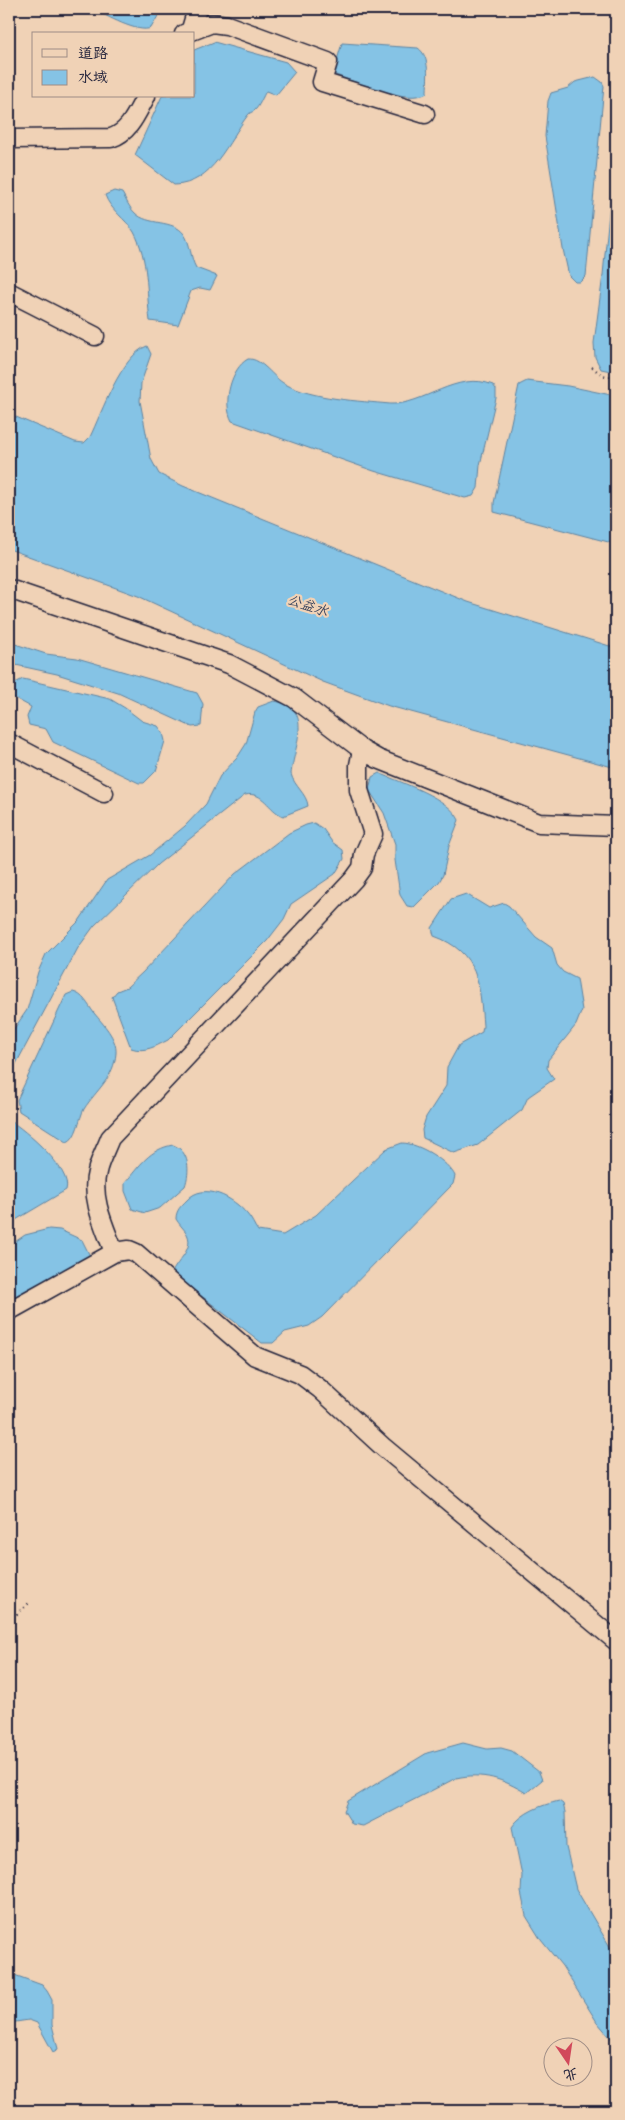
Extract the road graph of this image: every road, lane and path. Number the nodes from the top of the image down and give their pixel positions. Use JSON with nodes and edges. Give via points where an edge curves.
{"nodes":[{"id":1,"x":197,"y":9,"type":"edge"},
{"id":2,"x":188,"y":32,"type":"edge"},
{"id":3,"x":145,"y":98,"type":"edge"},
{"id":4,"x":425,"y":114,"type":"dead end"},
{"id":5,"x":9,"y":139,"type":"edge"},
{"id":6,"x":9,"y":292,"type":"edge"},
{"id":7,"x":95,"y":336,"type":"dead end"},
{"id":8,"x":592,"y":367,"type":"dead end"},
{"id":9,"x":616,"y":378,"type":"edge"},
{"id":10,"x":9,"y":589,"type":"edge"},
{"id":11,"x":9,"y":743,"type":"edge"},
{"id":12,"x":362,"y":750,"type":"junction"},
{"id":13,"x":104,"y":793,"type":"dead end"},
{"id":14,"x":616,"y":826,"type":"edge"},
{"id":15,"x":114,"y":1252,"type":"junction"},
{"id":16,"x":9,"y":1311,"type":"edge"},
{"id":17,"x":29,"y":1603,"type":"dead end"},
{"id":18,"x":9,"y":1621,"type":"edge"},
{"id":19,"x":616,"y":1641,"type":"edge"}],
"edges":[{"from":1,"to":2,"type":"street"},
{"from":2,"to":4,"type":"street","via":[[212,23],[227,25],[328,62],[322,82]]},
{"from":3,"to":5,"type":"street","via":[[128,128],[111,138]]},
{"from":6,"to":7,"type":"street"},
{"from":8,"to":9,"type":"path","via":[[602,375]]},
{"from":10,"to":12,"type":"street","via":[[229,664],[294,698]]},
{"from":11,"to":13,"type":"street"},
{"from":12,"to":14,"type":"street","via":[[395,767],[539,823]]},
{"from":12,"to":15,"type":"street","via":[[359,790],[373,834],[362,868],[316,922],[110,1138],[95,1185],[96,1200]]},
{"from":15,"to":16,"type":"street"},
{"from":15,"to":19,"type":"street","via":[[130,1250],[136,1253],[255,1356],[300,1374],[320,1389],[382,1446]]},
{"from":17,"to":18,"type":"path"}]}
